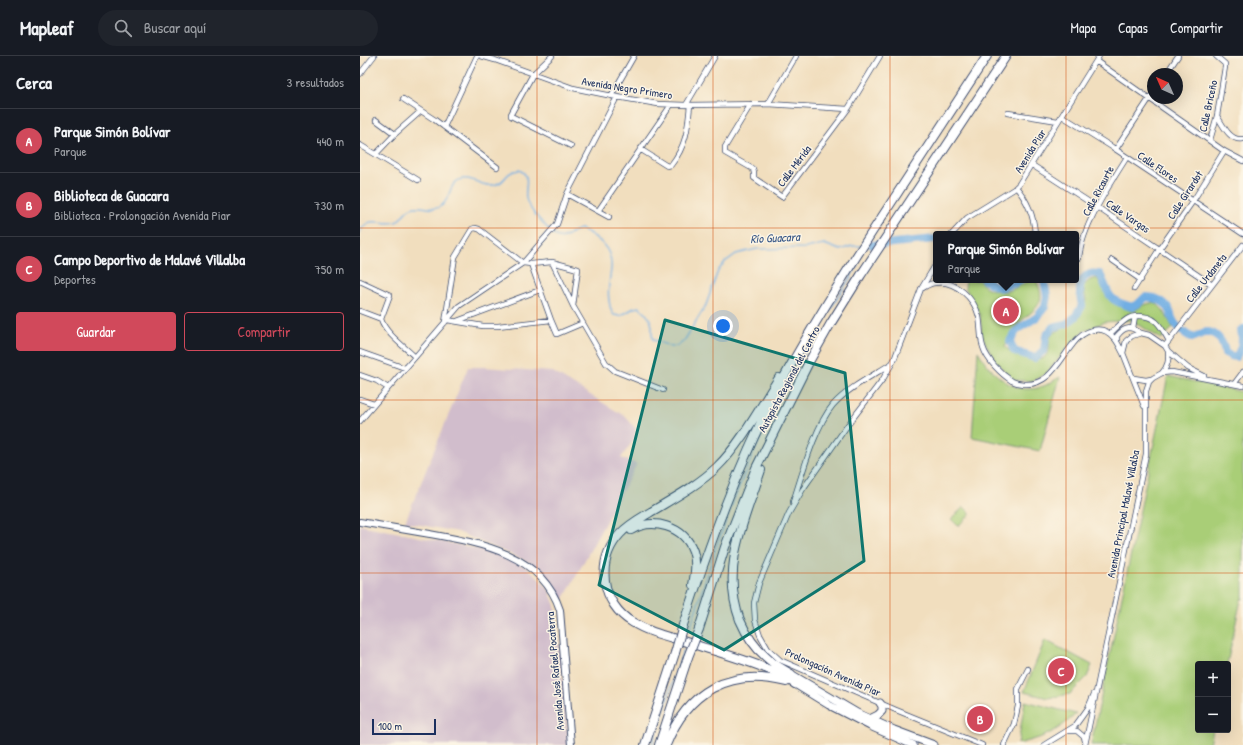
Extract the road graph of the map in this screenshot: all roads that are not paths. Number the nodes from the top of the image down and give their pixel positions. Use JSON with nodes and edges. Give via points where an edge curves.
{"nodes":[{"id":1,"x":374,"y":56,"type":"edge"},
{"id":2,"x":477,"y":56,"type":"edge"},
{"id":3,"x":481,"y":56,"type":"edge"},
{"id":4,"x":552,"y":56,"type":"edge"},
{"id":5,"x":634,"y":56,"type":"edge"},
{"id":6,"x":715,"y":56,"type":"edge"},
{"id":7,"x":796,"y":56,"type":"edge"},
{"id":8,"x":880,"y":56,"type":"edge"},
{"id":9,"x":987,"y":56,"type":"edge"},
{"id":10,"x":1006,"y":56,"type":"edge"},
{"id":11,"x":1099,"y":56,"type":"edge"},
{"id":12,"x":1178,"y":56,"type":"edge"},
{"id":13,"x":1216,"y":56,"type":"edge"},
{"id":14,"x":1096,"y":61,"type":"junction"},
{"id":15,"x":1170,"y":68,"type":"edge"},
{"id":16,"x":360,"y":74,"type":"edge"},
{"id":17,"x":534,"y":74,"type":"junction"},
{"id":18,"x":611,"y":96,"type":"junction"},
{"id":19,"x":1147,"y":96,"type":"edge"},
{"id":20,"x":617,"y":98,"type":"junction"},
{"id":21,"x":403,"y":99,"type":"dead end"},
{"id":22,"x":1147,"y":102,"type":"edge"},
{"id":23,"x":750,"y":104,"type":"junction"},
{"id":24,"x":768,"y":104,"type":"junction"},
{"id":25,"x":1159,"y":104,"type":"edge"},
{"id":26,"x":671,"y":105,"type":"junction"},
{"id":27,"x":688,"y":105,"type":"junction"},
{"id":28,"x":848,"y":109,"type":"junction"},
{"id":29,"x":421,"y":111,"type":"junction"},
{"id":30,"x":1008,"y":113,"type":"dead end"},
{"id":31,"x":1062,"y":116,"type":"junction"},
{"id":32,"x":1217,"y":116,"type":"junction"},
{"id":33,"x":376,"y":120,"type":"dead end"},
{"id":34,"x":1058,"y":121,"type":"junction"},
{"id":35,"x":444,"y":127,"type":"junction"},
{"id":36,"x":395,"y":134,"type":"junction"},
{"id":37,"x":1243,"y":139,"type":"edge"},
{"id":38,"x":1210,"y":140,"type":"junction"},
{"id":39,"x":360,"y":145,"type":"edge"},
{"id":40,"x":571,"y":146,"type":"dead end"},
{"id":41,"x":640,"y":149,"type":"junction"},
{"id":42,"x":1116,"y":149,"type":"junction"},
{"id":43,"x":1224,"y":151,"type":"junction"},
{"id":44,"x":376,"y":154,"type":"junction"},
{"id":45,"x":1127,"y":157,"type":"junction"},
{"id":46,"x":1243,"y":159,"type":"edge"},
{"id":47,"x":1032,"y":165,"type":"junction"},
{"id":48,"x":496,"y":167,"type":"dead end"},
{"id":49,"x":418,"y":180,"type":"dead end"},
{"id":50,"x":1016,"y":187,"type":"junction"},
{"id":51,"x":567,"y":194,"type":"junction"},
{"id":52,"x":1193,"y":201,"type":"junction"},
{"id":53,"x":1098,"y":207,"type":"junction"},
{"id":54,"x":598,"y":211,"type":"junction"},
{"id":55,"x":609,"y":217,"type":"dead end"},
{"id":56,"x":956,"y":231,"type":"edge"},
{"id":57,"x":1035,"y":231,"type":"edge"},
{"id":58,"x":1243,"y":234,"type":"edge"},
{"id":59,"x":1243,"y":245,"type":"edge"},
{"id":60,"x":1160,"y":248,"type":"junction"},
{"id":61,"x":1080,"y":258,"type":"dead end"},
{"id":62,"x":1112,"y":260,"type":"dead end"},
{"id":63,"x":552,"y":262,"type":"junction"},
{"id":64,"x":523,"y":263,"type":"junction"},
{"id":65,"x":531,"y":264,"type":"junction"},
{"id":66,"x":933,"y":269,"type":"edge"},
{"id":67,"x":931,"y":273,"type":"junction"},
{"id":68,"x":1141,"y":280,"type":"junction"},
{"id":69,"x":360,"y":281,"type":"edge"},
{"id":70,"x":933,"y":282,"type":"edge"},
{"id":71,"x":934,"y":283,"type":"edge"},
{"id":72,"x":946,"y":283,"type":"edge"},
{"id":73,"x":1211,"y":284,"type":"junction"},
{"id":74,"x":921,"y":289,"type":"junction"},
{"id":75,"x":1134,"y":289,"type":"dead end"},
{"id":76,"x":540,"y":290,"type":"junction"},
{"id":77,"x":826,"y":304,"type":"junction"},
{"id":78,"x":573,"y":306,"type":"junction"},
{"id":79,"x":360,"y":311,"type":"edge"},
{"id":80,"x":1135,"y":316,"type":"junction"},
{"id":81,"x":382,"y":319,"type":"junction"},
{"id":82,"x":551,"y":320,"type":"junction"},
{"id":83,"x":446,"y":321,"type":"junction"},
{"id":84,"x":456,"y":322,"type":"junction"},
{"id":85,"x":583,"y":323,"type":"junction"},
{"id":86,"x":1133,"y":328,"type":"junction"},
{"id":87,"x":1141,"y":333,"type":"junction"},
{"id":88,"x":1110,"y":334,"type":"junction"},
{"id":89,"x":1169,"y":340,"type":"junction"},
{"id":90,"x":1117,"y":342,"type":"junction"},
{"id":91,"x":1165,"y":346,"type":"junction"},
{"id":92,"x":1168,"y":351,"type":"junction"},
{"id":93,"x":360,"y":352,"type":"edge"},
{"id":94,"x":1123,"y":353,"type":"junction"},
{"id":95,"x":415,"y":357,"type":"junction"},
{"id":96,"x":892,"y":363,"type":"junction"},
{"id":97,"x":406,"y":368,"type":"junction"},
{"id":98,"x":1162,"y":372,"type":"junction"},
{"id":99,"x":1243,"y":372,"type":"edge"},
{"id":100,"x":360,"y":375,"type":"edge"},
{"id":101,"x":1134,"y":378,"type":"junction"},
{"id":102,"x":1153,"y":378,"type":"junction"},
{"id":103,"x":1209,"y":379,"type":"junction"},
{"id":104,"x":1234,"y":384,"type":"junction"},
{"id":105,"x":1243,"y":386,"type":"edge"},
{"id":106,"x":388,"y":388,"type":"junction"},
{"id":107,"x":663,"y":390,"type":"dead end"},
{"id":108,"x":360,"y":399,"type":"edge"},
{"id":109,"x":789,"y":400,"type":"junction"},
{"id":110,"x":374,"y":404,"type":"junction"},
{"id":111,"x":1145,"y":408,"type":"junction"},
{"id":112,"x":360,"y":421,"type":"edge"},
{"id":113,"x":789,"y":513,"type":"junction"},
{"id":114,"x":360,"y":522,"type":"edge"},
{"id":115,"x":684,"y":625,"type":"junction"},
{"id":116,"x":1028,"y":669,"type":"dead end"},
{"id":117,"x":791,"y":674,"type":"junction"},
{"id":118,"x":796,"y":684,"type":"junction"},
{"id":119,"x":1098,"y":685,"type":"junction"},
{"id":120,"x":880,"y":703,"type":"junction"},
{"id":121,"x":870,"y":719,"type":"junction"},
{"id":122,"x":1063,"y":733,"type":"junction"},
{"id":123,"x":571,"y":745,"type":"edge"},
{"id":124,"x":645,"y":745,"type":"edge"},
{"id":125,"x":659,"y":745,"type":"edge"},
{"id":126,"x":666,"y":745,"type":"edge"},
{"id":127,"x":913,"y":745,"type":"edge"},
{"id":128,"x":934,"y":745,"type":"edge"},
{"id":129,"x":982,"y":745,"type":"edge"},
{"id":130,"x":1004,"y":745,"type":"edge"},
{"id":131,"x":1044,"y":745,"type":"edge"},
{"id":132,"x":1085,"y":745,"type":"edge"}],
"edges":[{"from":1,"to":16,"type":"street"},
{"from":2,"to":35,"type":"street"},
{"from":3,"to":17,"type":"street","name":"Avenida Negro Primero"},
{"from":4,"to":17,"type":"street"},
{"from":5,"to":18,"type":"street"},
{"from":6,"to":27,"type":"street"},
{"from":7,"to":24,"type":"street"},
{"from":8,"to":28,"type":"street","name":"Calle Mérida"},
{"from":9,"to":77,"type":"highway","name":"Autopista Regional del Centro"},
{"from":10,"to":109,"type":"highway","name":"Autopista Regional del Centro","via":[[861,276]]},
{"from":11,"to":14,"type":"street","name":"Avenida Piar"},
{"from":12,"to":15,"type":"street"},
{"from":13,"to":32,"type":"street","name":"Calle Briceño","via":[[1225,64]]},
{"from":14,"to":19,"type":"street"},
{"from":14,"to":31,"type":"street","name":"Avenida Piar"},
{"from":17,"to":18,"type":"street","name":"Avenida Negro Primero","via":[[573,88]]},
{"from":17,"to":40,"type":"street","via":[[511,116]]},
{"from":18,"to":20,"type":"street","name":"Avenida Negro Primero"},
{"from":20,"to":26,"type":"street","name":"Avenida Negro Primero"},
{"from":20,"to":51,"type":"street"},
{"from":21,"to":29,"type":"street"},
{"from":22,"to":42,"type":"street"},
{"from":23,"to":24,"type":"street","name":"Avenida Negro Primero"},
{"from":23,"to":27,"type":"street","name":"Avenida Negro Primero"},
{"from":23,"to":28,"type":"street","name":"Calle Mérida","via":[[724,150],[752,169],[754,178],[782,197]]},
{"from":24,"to":28,"type":"street","name":"Avenida Negro Primero"},
{"from":25,"to":38,"type":"street"},
{"from":26,"to":27,"type":"street","name":"Avenida Negro Primero"},
{"from":26,"to":41,"type":"street"},
{"from":27,"to":41,"type":"street","via":[[685,140],[671,165],[666,166]]},
{"from":29,"to":35,"type":"street"},
{"from":29,"to":36,"type":"street"},
{"from":30,"to":34,"type":"street"},
{"from":31,"to":34,"type":"street","name":"Avenida Piar"},
{"from":31,"to":42,"type":"street","name":"Calle Flores"},
{"from":32,"to":37,"type":"street","via":[[1232,137]]},
{"from":32,"to":38,"type":"street","name":"Calle Briceño"},
{"from":33,"to":36,"type":"street"},
{"from":34,"to":47,"type":"street","name":"Avenida Piar"},
{"from":35,"to":48,"type":"street"},
{"from":36,"to":44,"type":"street"},
{"from":38,"to":43,"type":"street"},
{"from":39,"to":44,"type":"street"},
{"from":41,"to":54,"type":"street"},
{"from":42,"to":45,"type":"street","name":"Calle Flores"},
{"from":43,"to":46,"type":"street"},
{"from":43,"to":52,"type":"street","name":"Calle Girardot"},
{"from":44,"to":49,"type":"street"},
{"from":45,"to":52,"type":"street","name":"Calle Flores"},
{"from":45,"to":53,"type":"street","name":"Calle Ricaurte"},
{"from":47,"to":50,"type":"street","name":"Avenida Piar"},
{"from":47,"to":53,"type":"street","name":"Calle Vargas"},
{"from":50,"to":56,"type":"street","name":"Avenida Piar","via":[[967,218]]},
{"from":50,"to":57,"type":"street","via":[[1023,194],[1029,208]]},
{"from":51,"to":54,"type":"street"},
{"from":51,"to":64,"type":"street","via":[[557,224]]},
{"from":52,"to":58,"type":"street","name":"Calle Flores"},
{"from":52,"to":60,"type":"street","name":"Calle Girardot"},
{"from":53,"to":60,"type":"street","name":"Calle Vargas"},
{"from":53,"to":61,"type":"street","name":"Calle Ricaurte","via":[[1080,247]]},
{"from":54,"to":55,"type":"street"},
{"from":59,"to":73,"type":"street","name":"Calle Urdaneta"},
{"from":60,"to":68,"type":"street","name":"Calle Girardot"},
{"from":60,"to":73,"type":"street","name":"Calle Vargas"},
{"from":62,"to":68,"type":"street"},
{"from":63,"to":65,"type":"street"},
{"from":63,"to":78,"type":"street"},
{"from":63,"to":78,"type":"street","via":[[578,269]]},
{"from":64,"to":65,"type":"street"},
{"from":64,"to":83,"type":"street","via":[[466,301]]},
{"from":64,"to":83,"type":"street","via":[[479,229],[472,229],[454,257]]},
{"from":65,"to":76,"type":"street"},
{"from":66,"to":67,"type":"street","name":"Prolongación Avenida Piar"},
{"from":67,"to":70,"type":"street"},
{"from":67,"to":74,"type":"street","name":"Prolongación Avenida Piar"},
{"from":68,"to":75,"type":"street","name":"Calle Girardot"},
{"from":69,"to":81,"type":"street","via":[[390,295]]},
{"from":71,"to":74,"type":"street"},
{"from":72,"to":88,"type":"street","via":[[956,287],[968,297],[976,309],[983,347],[988,358],[1013,381],[1020,384],[1041,382],[1084,333],[1095,329]]},
{"from":73,"to":89,"type":"street","name":"Calle Urdaneta"},
{"from":74,"to":96,"type":"street","name":"Prolongación Avenida Piar"},
{"from":76,"to":82,"type":"street"},
{"from":76,"to":84,"type":"street"},
{"from":77,"to":115,"type":"highway","name":"Autopista Regional del Centro","via":[[775,394],[731,490]]},
{"from":77,"to":118,"type":"highway","via":[[814,318],[730,452],[705,477],[625,529],[610,550],[604,568],[607,594],[614,606],[630,621],[654,632],[769,670]]},
{"from":78,"to":85,"type":"street"},
{"from":79,"to":81,"type":"street"},
{"from":80,"to":86,"type":"street"},
{"from":80,"to":88,"type":"street","via":[[1127,318]]},
{"from":80,"to":89,"type":"street","via":[[1147,316],[1154,320]]},
{"from":81,"to":95,"type":"street","via":[[392,335]]},
{"from":82,"to":84,"type":"street","via":[[498,326]]},
{"from":82,"to":85,"type":"street","via":[[557,334]]},
{"from":83,"to":84,"type":"street"},
{"from":83,"to":95,"type":"street"},
{"from":85,"to":107,"type":"street","via":[[606,363],[615,371]]},
{"from":86,"to":87,"type":"street"},
{"from":86,"to":90,"type":"street","via":[[1121,332],[1117,336]]},
{"from":87,"to":91,"type":"street","via":[[1149,335]]},
{"from":87,"to":94,"type":"street","via":[[1128,338]]},
{"from":88,"to":90,"type":"street"},
{"from":89,"to":91,"type":"street","name":"Calle Urdaneta"},
{"from":90,"to":94,"type":"street"},
{"from":91,"to":92,"type":"street"},
{"from":92,"to":98,"type":"street","via":[[1169,360]]},
{"from":92,"to":103,"type":"street","via":[[1188,368]]},
{"from":93,"to":97,"type":"street"},
{"from":94,"to":101,"type":"street"},
{"from":95,"to":97,"type":"street"},
{"from":96,"to":113,"type":"street","name":"Prolongación Avenida Piar","via":[[803,489]]},
{"from":96,"to":113,"type":"street","name":"Prolongación Avenida Piar","via":[[833,404],[822,420]]},
{"from":97,"to":106,"type":"street"},
{"from":98,"to":102,"type":"street"},
{"from":98,"to":103,"type":"street"},
{"from":99,"to":104,"type":"street"},
{"from":100,"to":106,"type":"street"},
{"from":101,"to":102,"type":"street"},
{"from":101,"to":111,"type":"street"},
{"from":102,"to":111,"type":"street","name":"Avenida Principal Malavé Villalba","via":[[1146,391]]},
{"from":103,"to":104,"type":"street"},
{"from":104,"to":105,"type":"street"},
{"from":106,"to":110,"type":"street"},
{"from":108,"to":110,"type":"street"},
{"from":109,"to":117,"type":"highway","via":[[764,460],[744,519],[732,572],[732,592],[745,631],[756,647],[766,658]]},
{"from":109,"to":125,"type":"highway","name":"Autopista Regional del Centro","bridge":true,"via":[[756,468],[728,540]]},
{"from":110,"to":112,"type":"street"},
{"from":111,"to":119,"type":"street","name":"Avenida Principal Malavé Villalba","via":[[1146,454]]},
{"from":113,"to":120,"type":"street","name":"Prolongación Avenida Piar","via":[[759,583],[754,603],[755,620],[760,635],[768,649],[780,660]]},
{"from":114,"to":123,"type":"street","name":"Avenida José Rafael Pocaterra","via":[[482,545],[517,560],[538,574],[550,587],[560,610]]},
{"from":115,"to":117,"type":"highway","via":[[694,576],[693,550],[682,536],[666,526],[650,524],[634,528],[622,536],[608,561],[608,582],[620,607],[636,620],[646,624]]},
{"from":115,"to":124,"type":"highway","name":"Autopista Regional del Centro","bridge":true},
{"from":116,"to":130,"type":"street","via":[[1018,689],[1014,724]]},
{"from":117,"to":121,"type":"main road"},
{"from":118,"to":126,"type":"highway","via":[[757,677],[727,682],[703,693],[679,718]]},
{"from":118,"to":127,"type":"main road","via":[[829,705]]},
{"from":119,"to":122,"type":"street","via":[[1081,719]]},
{"from":119,"to":132,"type":"street","name":"Avenida Principal Malavé Villalba"},
{"from":120,"to":121,"type":"main road","via":[[882,711]]},
{"from":120,"to":129,"type":"street","name":"Prolongación Avenida Piar"},
{"from":121,"to":128,"type":"main road"},
{"from":122,"to":131,"type":"street"},
{"from":122,"to":132,"type":"street","via":[[1077,731],[1084,737]]}]}
